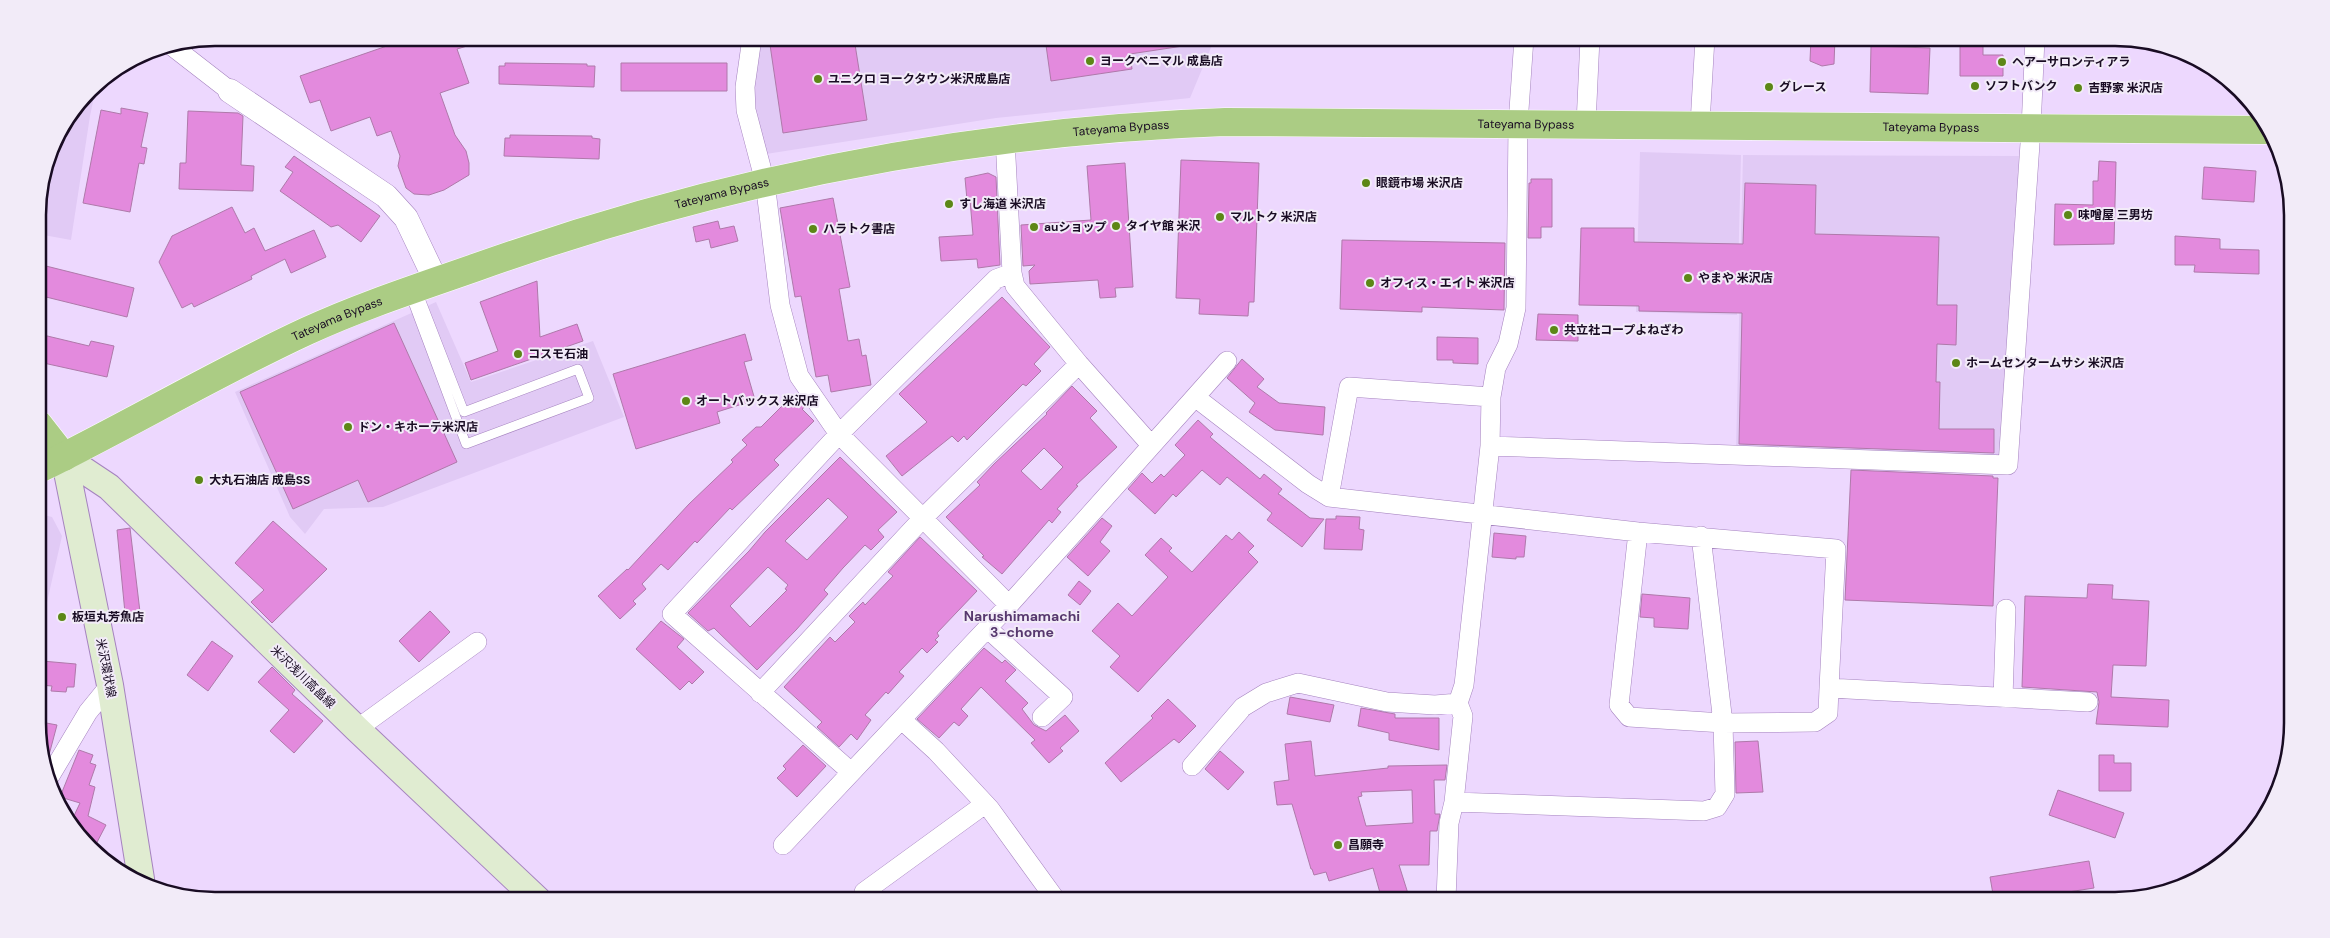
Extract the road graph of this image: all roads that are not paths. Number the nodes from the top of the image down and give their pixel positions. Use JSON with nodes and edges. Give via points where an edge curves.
{"nodes":[{"id":1,"x":751,"y":46,"type":"edge"},
{"id":2,"x":1523,"y":46,"type":"edge"},
{"id":3,"x":1590,"y":46,"type":"edge"},
{"id":4,"x":1705,"y":46,"type":"edge"},
{"id":5,"x":2035,"y":46,"type":"edge"},
{"id":6,"x":178,"y":51,"type":"edge"},
{"id":7,"x":230,"y":91,"type":"joint"},
{"id":8,"x":1518,"y":124,"type":"junction"},
{"id":9,"x":1586,"y":124,"type":"junction"},
{"id":10,"x":1700,"y":124,"type":"junction"},
{"id":11,"x":2031,"y":129,"type":"junction"},
{"id":12,"x":2260,"y":130,"type":"edge"},
{"id":13,"x":1005,"y":139,"type":"junction"},
{"id":14,"x":765,"y":182,"type":"junction"},
{"id":15,"x":1012,"y":274,"type":"junction"},
{"id":16,"x":420,"y":287,"type":"junction"},
{"id":17,"x":1227,"y":361,"type":"dead end"},
{"id":18,"x":1078,"y":364,"type":"junction"},
{"id":19,"x":1195,"y":397,"type":"junction"},
{"id":20,"x":1491,"y":397,"type":"junction"},
{"id":21,"x":839,"y":434,"type":"junction"},
{"id":22,"x":47,"y":435,"type":"edge"},
{"id":23,"x":1151,"y":446,"type":"junction"},
{"id":24,"x":1490,"y":446,"type":"junction"},
{"id":25,"x":64,"y":457,"type":"junction"},
{"id":26,"x":46,"y":465,"type":"edge"},
{"id":27,"x":1329,"y":497,"type":"junction"},
{"id":28,"x":1483,"y":513,"type":"junction"},
{"id":29,"x":923,"y":518,"type":"junction"},
{"id":30,"x":1638,"y":532,"type":"junction"},
{"id":31,"x":1701,"y":536,"type":"junction"},
{"id":32,"x":1009,"y":604,"type":"junction"},
{"id":33,"x":2006,"y":609,"type":"dead end"},
{"id":34,"x":987,"y":628,"type":"junction"},
{"id":35,"x":477,"y":642,"type":"dead end"},
{"id":36,"x":110,"y":685,"type":"junction"},
{"id":37,"x":1829,"y":688,"type":"junction"},
{"id":38,"x":760,"y":693,"type":"junction"},
{"id":39,"x":2003,"y":698,"type":"junction"},
{"id":40,"x":2088,"y":702,"type":"dead end"},
{"id":41,"x":1458,"y":703,"type":"junction"},
{"id":42,"x":1042,"y":717,"type":"dead end"},
{"id":43,"x":902,"y":720,"type":"junction"},
{"id":44,"x":1723,"y":723,"type":"junction"},
{"id":45,"x":356,"y":730,"type":"junction"},
{"id":46,"x":1192,"y":766,"type":"dead end"},
{"id":47,"x":53,"y":771,"type":"edge"},
{"id":48,"x":852,"y":772,"type":"junction"},
{"id":49,"x":1454,"y":802,"type":"junction"},
{"id":50,"x":985,"y":804,"type":"junction"},
{"id":51,"x":783,"y":845,"type":"dead end"},
{"id":52,"x":140,"y":873,"type":"edge"},
{"id":53,"x":1446,"y":891,"type":"edge"},
{"id":54,"x":529,"y":892,"type":"edge"},
{"id":55,"x":864,"y":892,"type":"dead end"},
{"id":56,"x":1050,"y":892,"type":"edge"}],
"edges":[{"from":1,"to":14,"type":"street","via":[[745,87],[746,110]]},
{"from":2,"to":8,"type":"street"},
{"from":3,"to":9,"type":"street"},
{"from":4,"to":10,"type":"street"},
{"from":5,"to":11,"type":"street"},
{"from":6,"to":7,"type":"street"},
{"from":7,"to":16,"type":"street","via":[[386,196],[406,218]]},
{"from":8,"to":9,"type":"highway","name":"Tateyama Bypass"},
{"from":8,"to":13,"type":"highway","name":"Tateyama Bypass","via":[[1208,122],[1093,129]]},
{"from":8,"to":20,"type":"street","via":[[1516,308],[1508,344],[1496,368]]},
{"from":9,"to":10,"type":"highway","name":"Tateyama Bypass"},
{"from":10,"to":11,"type":"highway","name":"Tateyama Bypass"},
{"from":11,"to":12,"type":"highway","name":"Tateyama Bypass"},
{"from":11,"to":24,"type":"street","via":[[2008,465]]},
{"from":13,"to":14,"type":"highway","name":"Tateyama Bypass","via":[[880,157]]},
{"from":13,"to":15,"type":"street"},
{"from":14,"to":16,"type":"highway","name":"Tateyama Bypass","via":[[546,242]]},
{"from":14,"to":21,"type":"street","via":[[780,305],[799,376]]},
{"from":15,"to":18,"type":"street","via":[[1015,286]]},
{"from":15,"to":21,"type":"street","via":[[996,279]]},
{"from":16,"to":16,"type":"lane","via":[[464,412],[578,369],[589,398],[466,444]]},
{"from":16,"to":25,"type":"highway","name":"Tateyama Bypass","via":[[308,331]]},
{"from":17,"to":19,"type":"street"},
{"from":18,"to":23,"type":"street"},
{"from":18,"to":29,"type":"street"},
{"from":19,"to":23,"type":"street"},
{"from":19,"to":27,"type":"street"},
{"from":20,"to":24,"type":"street"},
{"from":20,"to":27,"type":"street","via":[[1349,387]]},
{"from":21,"to":29,"type":"street"},
{"from":21,"to":38,"type":"street","via":[[672,614]]},
{"from":22,"to":25,"type":"highway"},
{"from":23,"to":32,"type":"street"},
{"from":24,"to":28,"type":"street"},
{"from":25,"to":26,"type":"highway","name":"Tateyama Bypass"},
{"from":25,"to":36,"type":"main road","name":"米沢環状線"},
{"from":25,"to":45,"type":"main road","name":"米沢浅川高畠線","via":[[109,487]]},
{"from":27,"to":28,"type":"street"},
{"from":28,"to":30,"type":"street"},
{"from":28,"to":41,"type":"street","via":[[1464,685]]},
{"from":29,"to":32,"type":"street"},
{"from":29,"to":38,"type":"street"},
{"from":30,"to":31,"type":"street"},
{"from":30,"to":44,"type":"street","via":[[1618,705],[1629,717]]},
{"from":31,"to":37,"type":"street","via":[[1836,549]]},
{"from":31,"to":44,"type":"street"},
{"from":32,"to":34,"type":"street"},
{"from":33,"to":39,"type":"street"},
{"from":34,"to":42,"type":"street","via":[[1063,698]]},
{"from":34,"to":43,"type":"street"},
{"from":35,"to":45,"type":"street"},
{"from":36,"to":47,"type":"street","via":[[88,712]]},
{"from":36,"to":52,"type":"main road","name":"米沢環状線"},
{"from":37,"to":39,"type":"street"},
{"from":37,"to":44,"type":"street","via":[[1828,714],[1815,722]]},
{"from":38,"to":48,"type":"street"},
{"from":39,"to":40,"type":"street"},
{"from":41,"to":46,"type":"street","via":[[1435,706],[1387,702],[1298,683],[1266,693],[1243,707]]},
{"from":41,"to":49,"type":"street","via":[[1462,716]]},
{"from":43,"to":48,"type":"street"},
{"from":43,"to":50,"type":"street"},
{"from":44,"to":49,"type":"street","via":[[1725,794],[1717,807],[1704,811]]},
{"from":45,"to":54,"type":"main road","name":"米沢浅川高畠線"},
{"from":48,"to":51,"type":"street"},
{"from":49,"to":53,"type":"street","via":[[1449,823]]},
{"from":50,"to":55,"type":"street"},
{"from":50,"to":56,"type":"street"}]}
